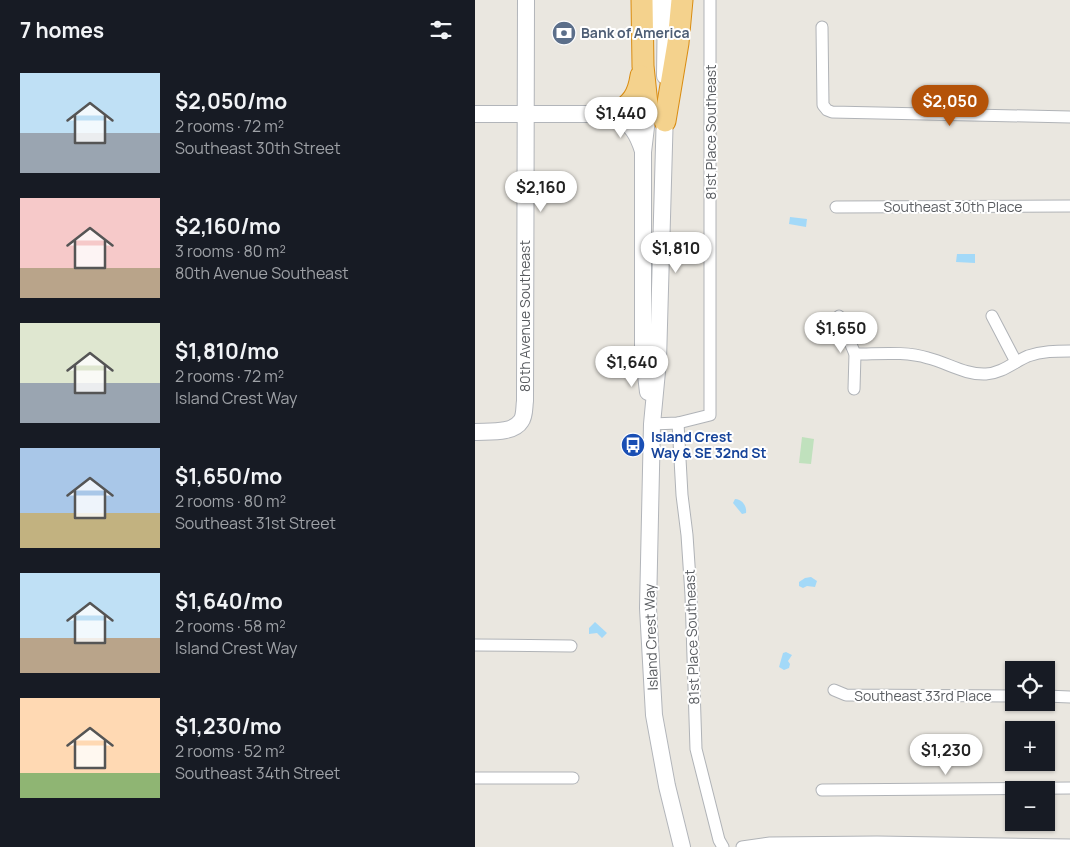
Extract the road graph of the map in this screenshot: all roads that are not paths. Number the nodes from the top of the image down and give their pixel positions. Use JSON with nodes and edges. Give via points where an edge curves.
{"nodes":[{"id":1,"x":526,"y":0,"type":"edge"},
{"id":2,"x":642,"y":0,"type":"edge"},
{"id":3,"x":653,"y":0,"type":"edge"},
{"id":4,"x":666,"y":0,"type":"edge"},
{"id":5,"x":683,"y":0,"type":"edge"},
{"id":6,"x":711,"y":0,"type":"edge"},
{"id":7,"x":822,"y":27,"type":"dead end"},
{"id":8,"x":643,"y":66,"type":"junction"},
{"id":9,"x":475,"y":114,"type":"edge"},
{"id":10,"x":526,"y":114,"type":"junction"},
{"id":11,"x":616,"y":114,"type":"junction"},
{"id":12,"x":1070,"y":117,"type":"edge"},
{"id":13,"x":657,"y":118,"type":"junction"},
{"id":14,"x":643,"y":152,"type":"junction"},
{"id":15,"x":1070,"y":206,"type":"edge"},
{"id":16,"x":836,"y":207,"type":"dead end"},
{"id":17,"x":839,"y":316,"type":"dead end"},
{"id":18,"x":991,"y":316,"type":"dead end"},
{"id":19,"x":1070,"y":351,"type":"edge"},
{"id":20,"x":855,"y":354,"type":"junction"},
{"id":21,"x":1015,"y":362,"type":"junction"},
{"id":22,"x":854,"y":389,"type":"dead end"},
{"id":23,"x":678,"y":423,"type":"junction"},
{"id":24,"x":652,"y":424,"type":"junction"},
{"id":25,"x":475,"y":432,"type":"edge"},
{"id":26,"x":475,"y":645,"type":"edge"},
{"id":27,"x":571,"y":646,"type":"dead end"},
{"id":28,"x":834,"y":690,"type":"dead end"},
{"id":29,"x":1005,"y":696,"type":"edge"},
{"id":30,"x":1055,"y":696,"type":"edge"},
{"id":31,"x":1070,"y":697,"type":"edge"},
{"id":32,"x":475,"y":778,"type":"edge"},
{"id":33,"x":573,"y":778,"type":"dead end"},
{"id":34,"x":1070,"y":788,"type":"edge"},
{"id":35,"x":822,"y":790,"type":"dead end"},
{"id":36,"x":1070,"y":845,"type":"edge"},
{"id":37,"x":682,"y":847,"type":"edge"},
{"id":38,"x":723,"y":847,"type":"edge"},
{"id":39,"x":742,"y":847,"type":"edge"}],
"edges":[{"from":1,"to":10,"type":"main road","name":"80th Avenue Southeast"},
{"from":2,"to":8,"type":"highway"},
{"from":3,"to":13,"type":"main road","name":"Island Crest Way"},
{"from":4,"to":13,"type":"main road","name":"Island Crest Way"},
{"from":5,"to":13,"type":"highway","via":[[678,43]]},
{"from":6,"to":23,"type":"street","name":"81st Place Southeast","via":[[711,415]]},
{"from":7,"to":12,"type":"street","via":[[823,105],[831,112]]},
{"from":8,"to":11,"type":"highway","via":[[639,90],[633,101]]},
{"from":8,"to":13,"type":"highway"},
{"from":9,"to":10,"type":"main road"},
{"from":10,"to":11,"type":"main road"},
{"from":10,"to":25,"type":"main road","name":"80th Avenue Southeast","via":[[525,401],[521,421],[515,426]]},
{"from":11,"to":14,"type":"main road","via":[[637,133]]},
{"from":13,"to":14,"type":"main road","name":"Island Crest Way"},
{"from":13,"to":24,"type":"main road","name":"Island Crest Way","via":[[658,361]]},
{"from":14,"to":24,"type":"main road","name":"Island Crest Way","via":[[643,349]]},
{"from":15,"to":16,"type":"street","name":"Southeast 30th Place"},
{"from":17,"to":20,"type":"street"},
{"from":18,"to":21,"type":"street"},
{"from":19,"to":21,"type":"street","via":[[1045,352]]},
{"from":20,"to":21,"type":"street","via":[[919,356],[963,371],[984,374],[995,373]]},
{"from":20,"to":22,"type":"street"},
{"from":23,"to":24,"type":"street"},
{"from":23,"to":38,"type":"street","name":"81st Place Southeast","via":[[691,595],[696,749]]},
{"from":24,"to":37,"type":"main road","name":"Island Crest Way","via":[[648,608],[654,715]]},
{"from":26,"to":27,"type":"street"},
{"from":28,"to":29,"type":"street","name":"Southeast 33rd Place","via":[[846,695]]},
{"from":30,"to":31,"type":"street"},
{"from":32,"to":33,"type":"street"},
{"from":34,"to":35,"type":"street"},
{"from":36,"to":39,"type":"street","via":[[848,842],[770,843]]}]}
